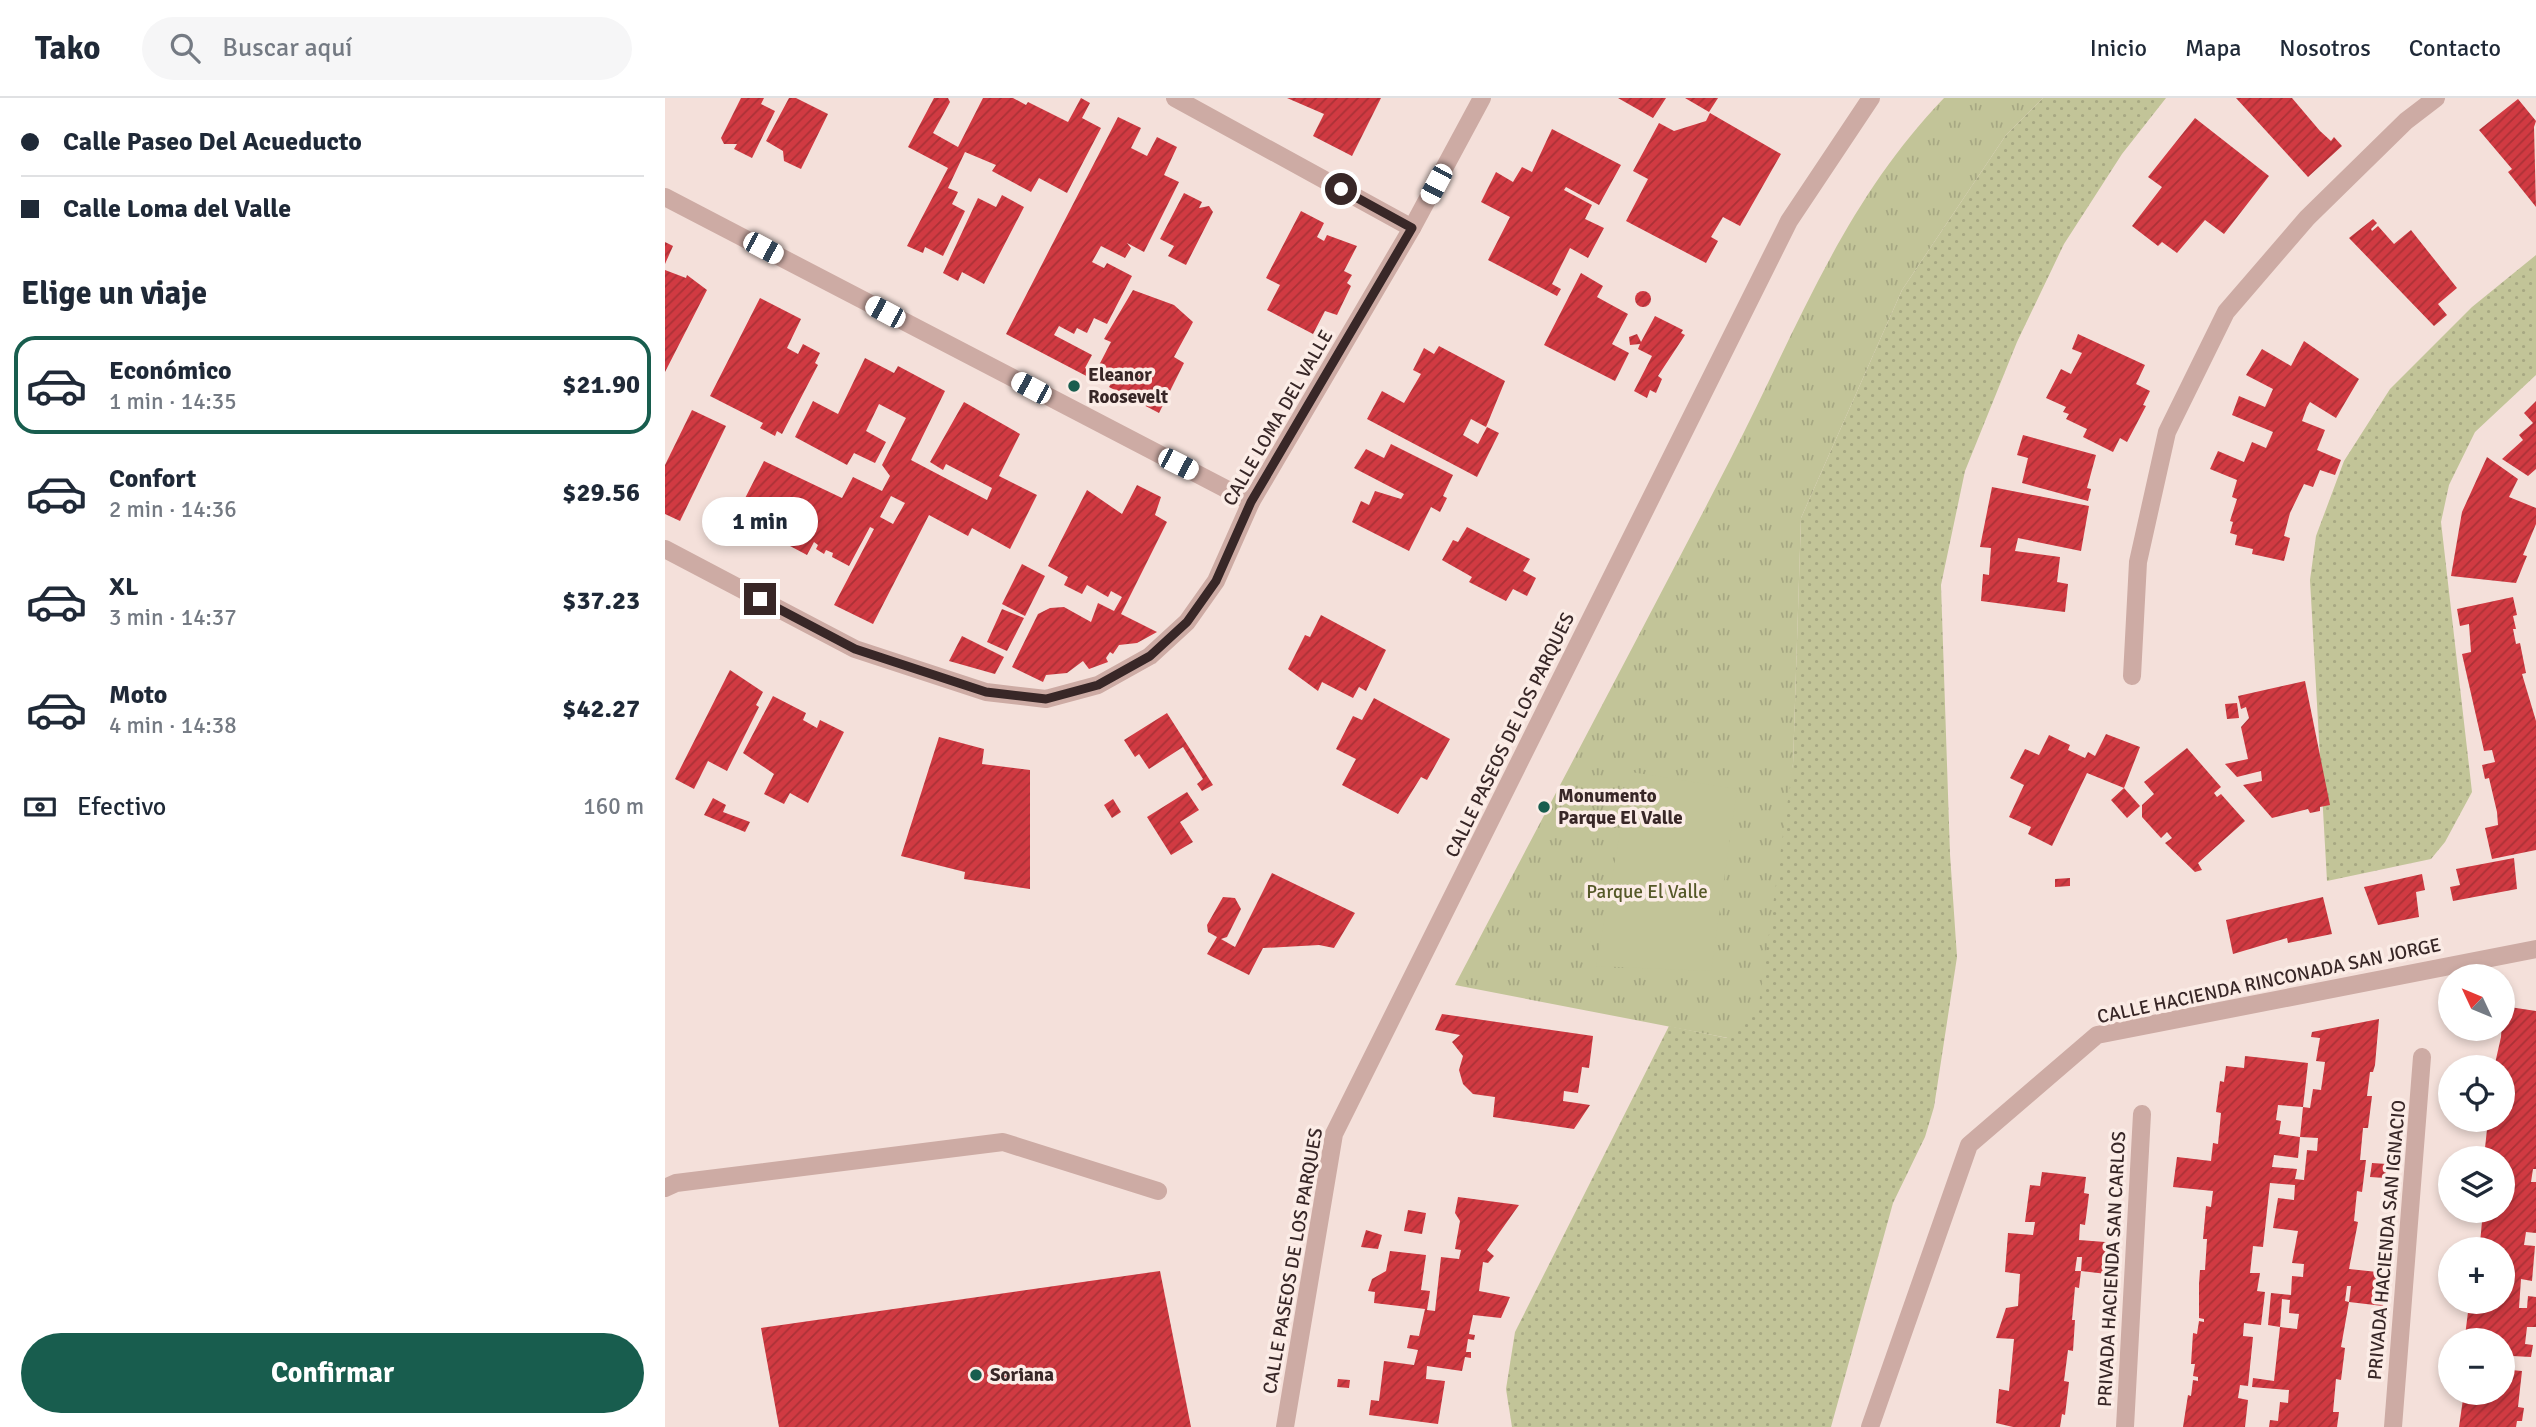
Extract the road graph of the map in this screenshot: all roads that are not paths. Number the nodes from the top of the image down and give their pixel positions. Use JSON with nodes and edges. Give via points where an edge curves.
{"nodes":[{"id":1,"x":1175,"y":98,"type":"edge"},
{"id":2,"x":1482,"y":98,"type":"edge"},
{"id":3,"x":1871,"y":98,"type":"edge"},
{"id":4,"x":2435,"y":98,"type":"edge"},
{"id":5,"x":665,"y":197,"type":"edge"},
{"id":6,"x":1412,"y":228,"type":"junction"},
{"id":7,"x":1251,"y":502,"type":"junction"},
{"id":8,"x":665,"y":549,"type":"edge"},
{"id":9,"x":2131,"y":676,"type":"dead end"},
{"id":10,"x":2536,"y":949,"type":"edge"},
{"id":11,"x":2422,"y":1056,"type":"dead end"},
{"id":12,"x":2142,"y":1114,"type":"dead end"},
{"id":13,"x":665,"y":1188,"type":"edge"},
{"id":14,"x":1158,"y":1191,"type":"dead end"},
{"id":15,"x":1285,"y":1427,"type":"edge"},
{"id":16,"x":1870,"y":1427,"type":"edge"},
{"id":17,"x":2125,"y":1427,"type":"edge"},
{"id":18,"x":2393,"y":1427,"type":"edge"}],
"edges":[{"from":1,"to":6,"type":"street"},
{"from":2,"to":6,"type":"street","name":"CALLE LOMA DEL VALLE"},
{"from":3,"to":15,"type":"street","name":"CALLE PASEOS DE LOS PARQUES","via":[[1789,221],[1334,1134]]},
{"from":4,"to":9,"type":"street","via":[[2307,218],[2226,312],[2167,432],[2138,562]]},
{"from":5,"to":7,"type":"street"},
{"from":6,"to":7,"type":"street","name":"CALLE LOMA DEL VALLE"},
{"from":7,"to":8,"type":"street","name":"CALLE LOMA DEL VALLE","via":[[1216,581],[1187,622],[1150,656],[1098,685],[1046,699],[986,692],[855,649]]},
{"from":10,"to":16,"type":"street","name":"CALLE HACIENDA RINCONADA SAN JORGE","via":[[2097,1035],[1969,1145]]},
{"from":11,"to":18,"type":"street","name":"PRIVADA HACIENDA SAN IGNACIO"},
{"from":12,"to":17,"type":"street","name":"PRIVADA HACIENDA SAN CARLOS"},
{"from":13,"to":14,"type":"street","via":[[1003,1142]]}]}
